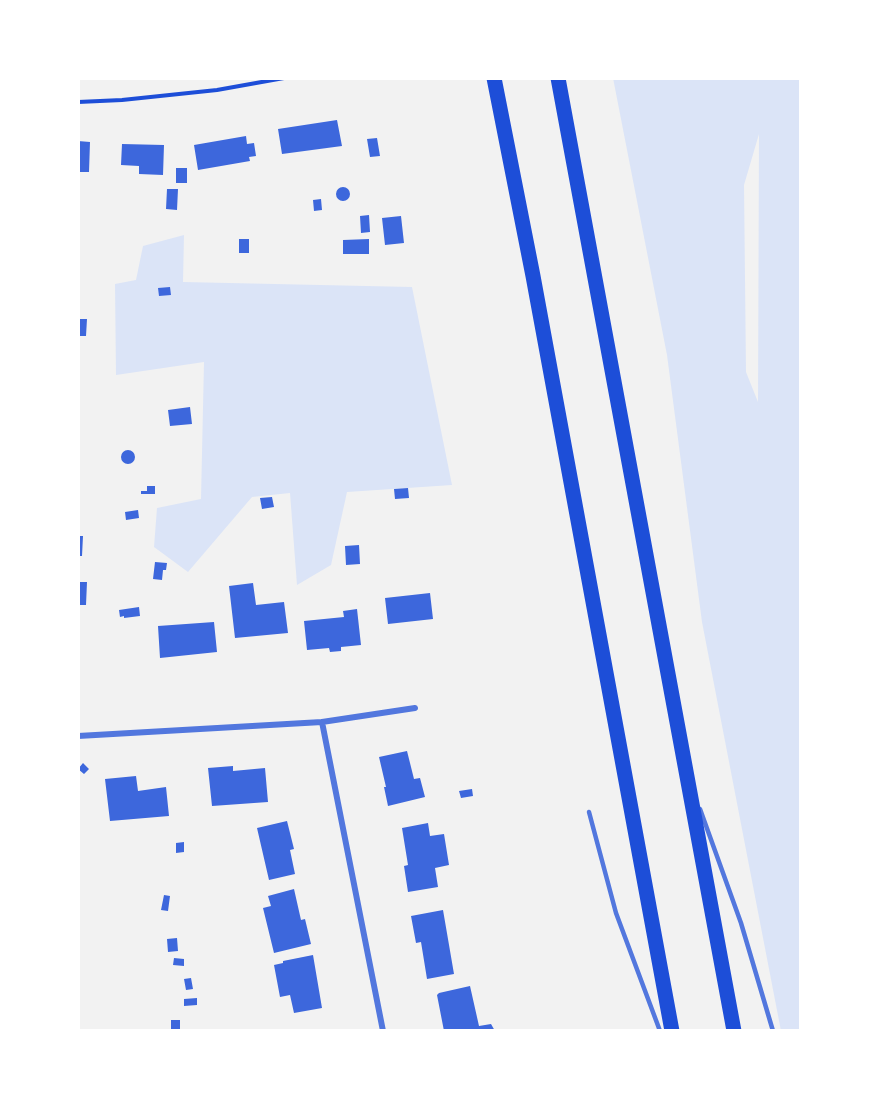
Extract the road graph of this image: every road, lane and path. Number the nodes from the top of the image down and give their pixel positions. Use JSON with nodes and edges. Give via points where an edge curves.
{"nodes":[{"id":1,"x":284,"y":78,"type":"edge"},
{"id":2,"x":494,"y":78,"type":"edge"},
{"id":3,"x":558,"y":78,"type":"edge"},
{"id":4,"x":78,"y":102,"type":"edge"},
{"id":5,"x":415,"y":708,"type":"dead end"},
{"id":6,"x":322,"y":722,"type":"junction"},
{"id":7,"x":78,"y":736,"type":"edge"},
{"id":8,"x":688,"y":776,"type":"junction"},
{"id":9,"x":589,"y":812,"type":"dead end"},
{"id":10,"x":383,"y":1031,"type":"edge"},
{"id":11,"x":660,"y":1031,"type":"edge"},
{"id":12,"x":672,"y":1031,"type":"edge"},
{"id":13,"x":734,"y":1031,"type":"edge"},
{"id":14,"x":773,"y":1031,"type":"edge"}],
"edges":[{"from":1,"to":4,"type":"path","via":[[217,90]]},
{"from":2,"to":12,"type":"highway"},
{"from":3,"to":8,"type":"highway"},
{"from":5,"to":6,"type":"street"},
{"from":6,"to":7,"type":"street"},
{"from":6,"to":10,"type":"street"},
{"from":8,"to":13,"type":"highway"},
{"from":8,"to":14,"type":"lane","via":[[741,923]]},
{"from":9,"to":11,"type":"lane","via":[[625,940]]}]}
